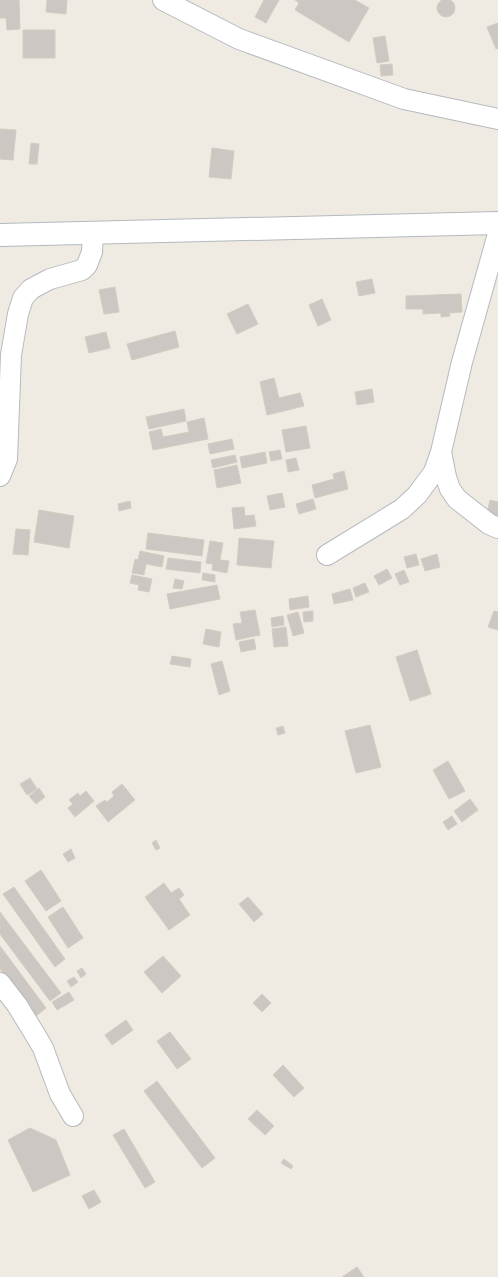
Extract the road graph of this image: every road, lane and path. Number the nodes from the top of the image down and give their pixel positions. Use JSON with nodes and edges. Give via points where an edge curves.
{"nodes":[{"id":1,"x":163,"y":0,"type":"edge"},
{"id":2,"x":498,"y":119,"type":"edge"},
{"id":3,"x":498,"y":223,"type":"edge"},
{"id":4,"x":93,"y":233,"type":"junction"},
{"id":5,"x":498,"y":234,"type":"edge"},
{"id":6,"x":0,"y":235,"type":"edge"},
{"id":7,"x":442,"y":452,"type":"junction"},
{"id":8,"x":0,"y":476,"type":"edge"},
{"id":9,"x":498,"y":528,"type":"edge"},
{"id":10,"x":327,"y":555,"type":"dead end"},
{"id":11,"x":0,"y":983,"type":"edge"},
{"id":12,"x":73,"y":1116,"type":"dead end"}],
"edges":[{"from":1,"to":2,"type":"street","via":[[239,39],[404,99]]},
{"from":3,"to":4,"type":"main road"},
{"from":4,"to":6,"type":"main road"},
{"from":4,"to":8,"type":"street","via":[[92,252],[82,270],[31,289],[23,298],[11,355],[7,459]]},
{"from":5,"to":7,"type":"street","via":[[462,362]]},
{"from":7,"to":9,"type":"street","via":[[446,477],[457,499]]},
{"from":7,"to":10,"type":"street","via":[[434,472],[417,495],[402,509]]},
{"from":11,"to":12,"type":"street","via":[[36,1036],[60,1094]]}]}
